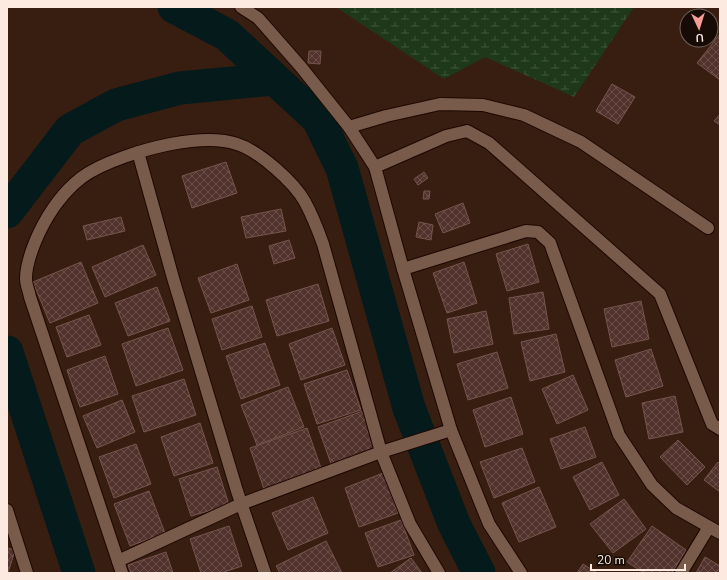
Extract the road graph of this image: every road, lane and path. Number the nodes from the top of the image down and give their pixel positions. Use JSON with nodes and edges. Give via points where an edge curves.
{"nodes":[{"id":1,"x":241,"y":7,"type":"edge"},
{"id":2,"x":349,"y":127,"type":"junction"},
{"id":3,"x":138,"y":152,"type":"junction"},
{"id":4,"x":374,"y":167,"type":"junction"},
{"id":5,"x":708,"y":228,"type":"dead end"},
{"id":6,"x":403,"y":269,"type":"junction"},
{"id":7,"x":720,"y":429,"type":"edge"},
{"id":8,"x":451,"y":430,"type":"junction"},
{"id":9,"x":381,"y":452,"type":"junction"},
{"id":10,"x":241,"y":504,"type":"junction"},
{"id":11,"x":7,"y":510,"type":"edge"},
{"id":12,"x":709,"y":527,"type":"junction"},
{"id":13,"x":720,"y":533,"type":"edge"},
{"id":14,"x":118,"y":561,"type":"junction"},
{"id":15,"x":27,"y":573,"type":"edge"},
{"id":16,"x":122,"y":573,"type":"edge"},
{"id":17,"x":265,"y":573,"type":"edge"},
{"id":18,"x":439,"y":573,"type":"edge"},
{"id":19,"x":520,"y":573,"type":"edge"},
{"id":20,"x":681,"y":573,"type":"edge"}],
"edges":[{"from":1,"to":2,"type":"street","via":[[258,18]]},
{"from":2,"to":4,"type":"street"},
{"from":2,"to":5,"type":"street","via":[[440,104],[482,106],[524,115],[581,142]]},
{"from":3,"to":9,"type":"street","via":[[187,141],[218,140],[236,144],[252,150],[266,160],[294,187],[313,218],[323,244]]},
{"from":3,"to":10,"type":"street"},
{"from":3,"to":14,"type":"street","via":[[105,165],[82,178],[61,197],[48,214],[33,246],[26,279]]},
{"from":4,"to":6,"type":"street"},
{"from":4,"to":7,"type":"street","via":[[446,136],[468,131],[489,143],[660,294],[712,424]]},
{"from":6,"to":8,"type":"street"},
{"from":6,"to":12,"type":"street","via":[[526,231],[538,232],[550,242],[619,435],[652,485],[676,508]]},
{"from":8,"to":9,"type":"street"},
{"from":8,"to":19,"type":"street","via":[[489,524]]},
{"from":9,"to":10,"type":"street"},
{"from":9,"to":18,"type":"street","via":[[410,524]]},
{"from":10,"to":14,"type":"street"},
{"from":10,"to":17,"type":"street"},
{"from":11,"to":15,"type":"street"},
{"from":12,"to":13,"type":"street"},
{"from":12,"to":20,"type":"street"},
{"from":14,"to":16,"type":"street"}]}
